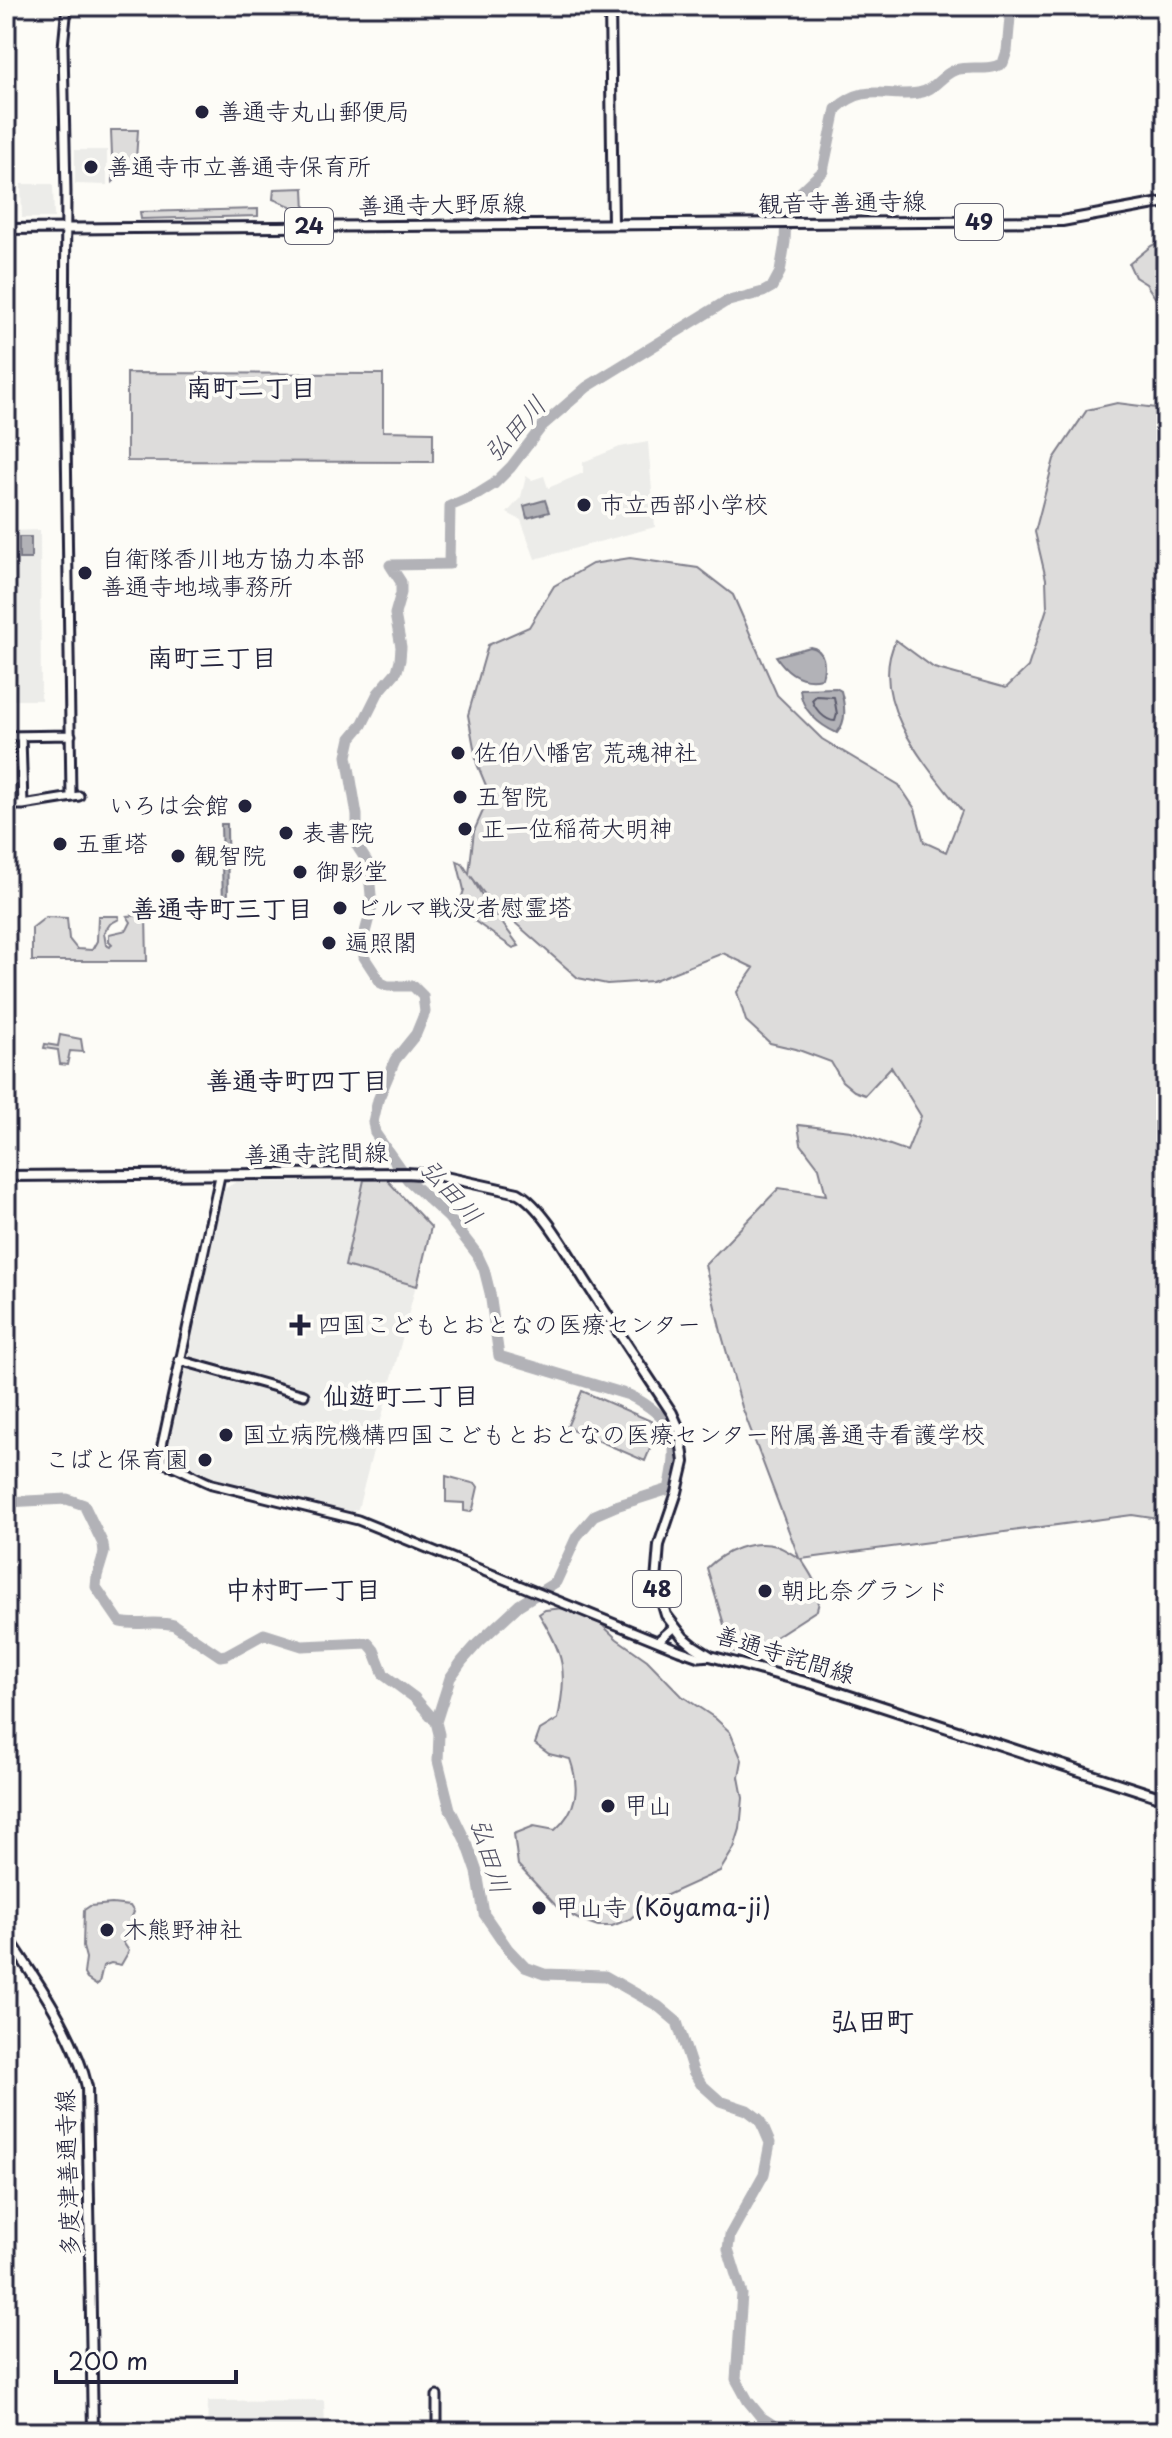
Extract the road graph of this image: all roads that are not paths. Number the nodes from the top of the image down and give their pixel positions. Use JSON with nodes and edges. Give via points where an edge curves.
{"nodes":[{"id":1,"x":67,"y":6,"type":"edge"},
{"id":2,"x":610,"y":6,"type":"edge"},
{"id":3,"x":1166,"y":202,"type":"edge"},
{"id":4,"x":613,"y":224,"type":"junction"},
{"id":5,"x":65,"y":228,"type":"junction"},
{"id":6,"x":6,"y":229,"type":"edge"},
{"id":7,"x":71,"y":735,"type":"junction"},
{"id":8,"x":6,"y":736,"type":"edge"},
{"id":9,"x":21,"y":736,"type":"junction"},
{"id":10,"x":6,"y":805,"type":"edge"},
{"id":11,"x":23,"y":805,"type":"junction"},
{"id":12,"x":6,"y":1176,"type":"edge"},
{"id":13,"x":220,"y":1176,"type":"junction"},
{"id":14,"x":179,"y":1360,"type":"junction"},
{"id":15,"x":304,"y":1395,"type":"dead end"},
{"id":16,"x":674,"y":1627,"type":"junction"},
{"id":17,"x":658,"y":1641,"type":"junction"},
{"id":18,"x":710,"y":1656,"type":"junction"},
{"id":19,"x":1166,"y":1799,"type":"edge"},
{"id":20,"x":6,"y":1935,"type":"edge"},
{"id":21,"x":437,"y":2396,"type":"dead end"},
{"id":22,"x":93,"y":2432,"type":"edge"},
{"id":23,"x":437,"y":2432,"type":"edge"}],
"edges":[{"from":1,"to":5,"type":"street"},
{"from":2,"to":4,"type":"main road"},
{"from":3,"to":4,"type":"main road","name":"観音寺善通寺線","number":"49","via":[[1062,221]]},
{"from":4,"to":5,"type":"main road","name":"善通寺大野原線","number":"24"},
{"from":5,"to":6,"type":"main road","name":"善通寺大野原線","number":"24"},
{"from":5,"to":7,"type":"street"},
{"from":7,"to":9,"type":"street"},
{"from":7,"to":11,"type":"street","via":[[75,796]]},
{"from":8,"to":9,"type":"street"},
{"from":9,"to":11,"type":"street"},
{"from":10,"to":11,"type":"street"},
{"from":12,"to":13,"type":"main road","name":"善通寺詫間線","number":"48"},
{"from":13,"to":14,"type":"street"},
{"from":13,"to":16,"type":"main road","name":"善通寺詫間線","number":"48","via":[[436,1175],[518,1193],[531,1202],[680,1431],[684,1462],[659,1545],[656,1582]]},
{"from":14,"to":15,"type":"street"},
{"from":14,"to":17,"type":"street","via":[[162,1463],[212,1484],[358,1520]]},
{"from":16,"to":17,"type":"street"},
{"from":16,"to":18,"type":"main road","name":"善通寺詫間線","number":"48"},
{"from":17,"to":18,"type":"street","via":[[699,1657]]},
{"from":18,"to":19,"type":"main road","name":"善通寺詫間線","number":"48","via":[[813,1684]]},
{"from":20,"to":22,"type":"main road","name":"多度津善通寺線","via":[[75,2049],[87,2087]]},
{"from":21,"to":23,"type":"street"}]}
